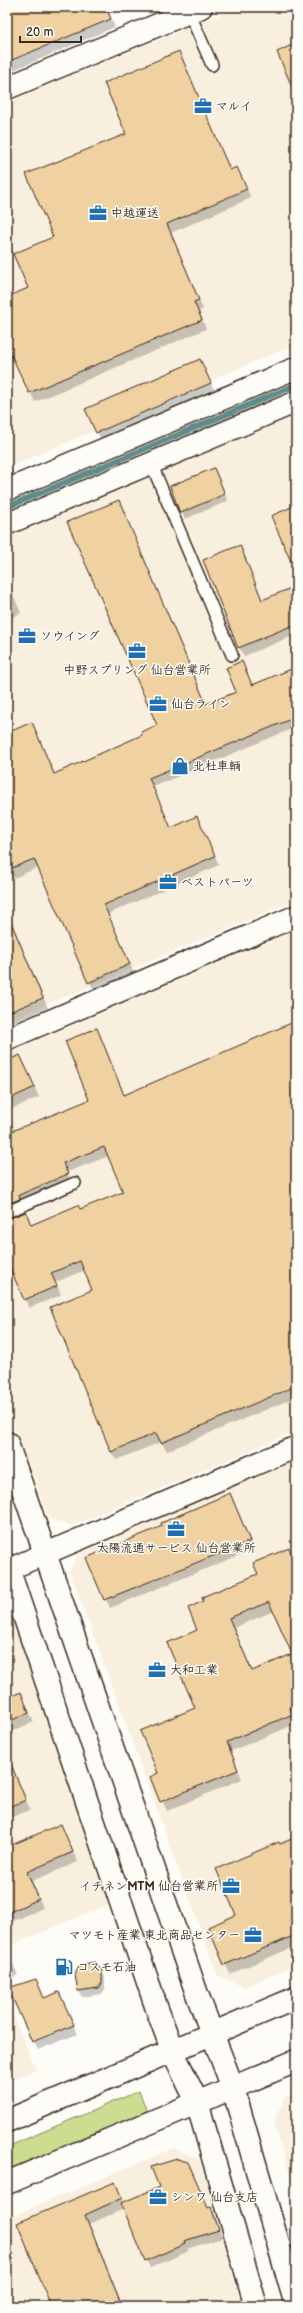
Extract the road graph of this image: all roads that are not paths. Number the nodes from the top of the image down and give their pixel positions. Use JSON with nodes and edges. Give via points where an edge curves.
{"nodes":[{"id":1,"x":195,"y":9,"type":"edge"},
{"id":2,"x":212,"y":65,"type":"dead end"},
{"id":3,"x":7,"y":88,"type":"edge"},
{"id":4,"x":296,"y":368,"type":"edge"},
{"id":5,"x":296,"y":402,"type":"edge"},
{"id":6,"x":151,"y":463,"type":"junction"},
{"id":7,"x":7,"y":490,"type":"edge"},
{"id":8,"x":7,"y":524,"type":"edge"},
{"id":9,"x":232,"y":655,"type":"dead end"},
{"id":10,"x":296,"y":916,"type":"edge"},
{"id":11,"x":7,"y":1038,"type":"edge"},
{"id":12,"x":75,"y":1183,"type":"dead end"},
{"id":13,"x":7,"y":1212,"type":"edge"},
{"id":14,"x":7,"y":1444,"type":"edge"},
{"id":15,"x":296,"y":1447,"type":"edge"},
{"id":16,"x":46,"y":1554,"type":"junction"},
{"id":17,"x":8,"y":1568,"type":"edge"},
{"id":18,"x":296,"y":1998,"type":"edge"},
{"id":19,"x":212,"y":2034,"type":"junction"},
{"id":20,"x":172,"y":2052,"type":"junction"},
{"id":21,"x":296,"y":2061,"type":"edge"},
{"id":22,"x":233,"y":2088,"type":"junction"},
{"id":23,"x":198,"y":2102,"type":"junction"},
{"id":24,"x":7,"y":2121,"type":"edge"},
{"id":25,"x":7,"y":2183,"type":"edge"},
{"id":26,"x":296,"y":2305,"type":"edge"},
{"id":27,"x":256,"y":2306,"type":"edge"}],
"edges":[{"from":1,"to":2,"type":"lane"},
{"from":1,"to":3,"type":"street"},
{"from":4,"to":7,"type":"street"},
{"from":5,"to":6,"type":"street"},
{"from":6,"to":8,"type":"street"},
{"from":6,"to":9,"type":"lane"},
{"from":10,"to":11,"type":"street"},
{"from":12,"to":13,"type":"lane"},
{"from":14,"to":16,"type":"street"},
{"from":15,"to":16,"type":"street"},
{"from":16,"to":17,"type":"street"},
{"from":16,"to":19,"type":"street"},
{"from":17,"to":20,"type":"street"},
{"from":18,"to":19,"type":"street"},
{"from":19,"to":20,"type":"street"},
{"from":19,"to":22,"type":"street"},
{"from":20,"to":23,"type":"street"},
{"from":20,"to":24,"type":"street"},
{"from":21,"to":22,"type":"street"},
{"from":22,"to":23,"type":"street"},
{"from":22,"to":26,"type":"street"},
{"from":23,"to":25,"type":"street"},
{"from":23,"to":27,"type":"street"}]}
